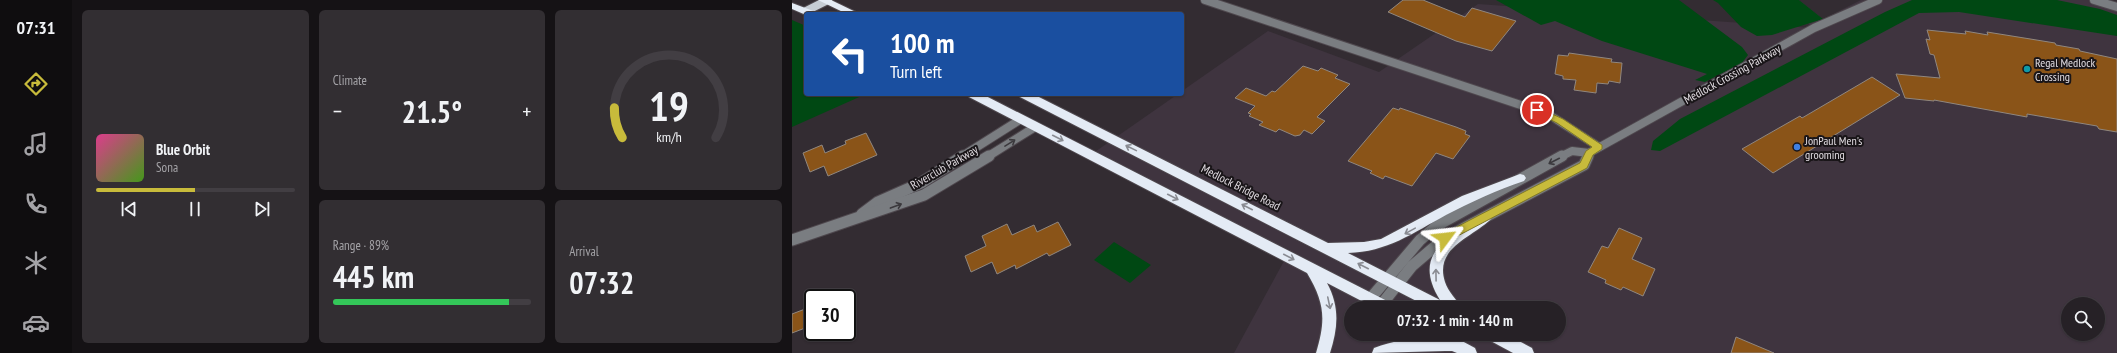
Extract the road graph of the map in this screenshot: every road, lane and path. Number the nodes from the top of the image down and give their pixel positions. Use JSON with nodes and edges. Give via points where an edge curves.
{"nodes":[{"id":1,"x":826,"y":0,"type":"edge"},
{"id":2,"x":1205,"y":0,"type":"edge"},
{"id":3,"x":1878,"y":0,"type":"edge"},
{"id":4,"x":2094,"y":0,"type":"edge"},
{"id":5,"x":792,"y":6,"type":"edge"},
{"id":6,"x":2117,"y":7,"type":"edge"},
{"id":7,"x":807,"y":12,"type":"edge"},
{"id":8,"x":811,"y":12,"type":"edge"},
{"id":9,"x":851,"y":12,"type":"edge"},
{"id":10,"x":977,"y":96,"type":"edge"},
{"id":11,"x":1028,"y":96,"type":"edge"},
{"id":12,"x":1021,"y":119,"type":"junction"},
{"id":13,"x":1035,"y":127,"type":"junction"},
{"id":14,"x":1599,"y":147,"type":"junction"},
{"id":15,"x":1589,"y":153,"type":"junction"},
{"id":16,"x":1520,"y":178,"type":"junction"},
{"id":17,"x":858,"y":216,"type":"junction"},
{"id":18,"x":1486,"y":217,"type":"junction"},
{"id":19,"x":792,"y":240,"type":"edge"},
{"id":20,"x":1329,"y":248,"type":"junction"},
{"id":21,"x":1312,"y":268,"type":"junction"},
{"id":22,"x":1393,"y":281,"type":"junction"},
{"id":23,"x":1370,"y":298,"type":"junction"},
{"id":24,"x":1376,"y":301,"type":"edge"},
{"id":25,"x":1387,"y":301,"type":"edge"},
{"id":26,"x":1430,"y":301,"type":"edge"},
{"id":27,"x":1449,"y":301,"type":"edge"},
{"id":28,"x":1449,"y":341,"type":"edge"},
{"id":29,"x":1505,"y":341,"type":"edge"},
{"id":30,"x":1454,"y":344,"type":"junction"},
{"id":31,"x":1323,"y":353,"type":"edge"},
{"id":32,"x":1379,"y":353,"type":"edge"},
{"id":33,"x":1470,"y":353,"type":"edge"},
{"id":34,"x":1528,"y":353,"type":"edge"}],
"edges":[{"from":1,"to":8,"type":"main road"},
{"from":1,"to":9,"type":"highway"},
{"from":2,"to":14,"type":"street","via":[[1548,114]]},
{"from":3,"to":14,"type":"street","name":"Medlock Crossing Parkway","via":[[1814,28]]},
{"from":4,"to":6,"type":"street"},
{"from":5,"to":7,"type":"highway"},
{"from":10,"to":12,"type":"highway"},
{"from":20,"to":11,"type":"highway","name":"Medlock Bridge Road","one_way":true},
{"from":12,"to":13,"type":"highway"},
{"from":12,"to":17,"type":"street","name":"Riverclub Parkway","via":[[922,183],[878,202]]},
{"from":17,"to":13,"type":"street","name":"Riverclub Parkway","one_way":true,"via":[[880,212],[924,195]]},
{"from":13,"to":21,"type":"highway","one_way":true},
{"from":14,"to":15,"type":"street","name":"Medlock Crossing Parkway"},
{"from":15,"to":16,"type":"street","name":"Medlock Crossing Parkway","one_way":true,"via":[[1572,151]]},
{"from":15,"to":18,"type":"street","name":"Medlock Crossing Parkway","via":[[1584,165]]},
{"from":16,"to":20,"type":"highway","one_way":true,"via":[[1495,186],[1383,243]]},
{"from":16,"to":22,"type":"street","name":"Medlock Crossing Parkway","via":[[1438,225],[1420,240]]},
{"from":17,"to":19,"type":"street","name":"Riverclub Parkway"},
{"from":18,"to":22,"type":"street","name":"Medlock Crossing Parkway","via":[[1445,238]]},
{"from":27,"to":18,"type":"highway","one_way":true,"via":[[1437,284],[1435,275],[1438,258],[1447,244],[1476,227]]},
{"from":22,"to":20,"type":"highway","name":"Medlock Bridge Road","one_way":true},
{"from":21,"to":23,"type":"highway"},
{"from":21,"to":31,"type":"highway","one_way":true,"via":[[1330,303],[1329,336]]},
{"from":22,"to":23,"type":"street","name":"Medlock Crossing Parkway"},
{"from":22,"to":25,"type":"street","name":"Medlock Crossing Parkway"},
{"from":22,"to":26,"type":"highway","name":"Medlock Bridge Road"},
{"from":23,"to":24,"type":"highway"},
{"from":28,"to":30,"type":"highway"},
{"from":29,"to":34,"type":"highway"},
{"from":30,"to":32,"type":"highway","via":[[1408,345]]},
{"from":30,"to":33,"type":"highway"}]}
